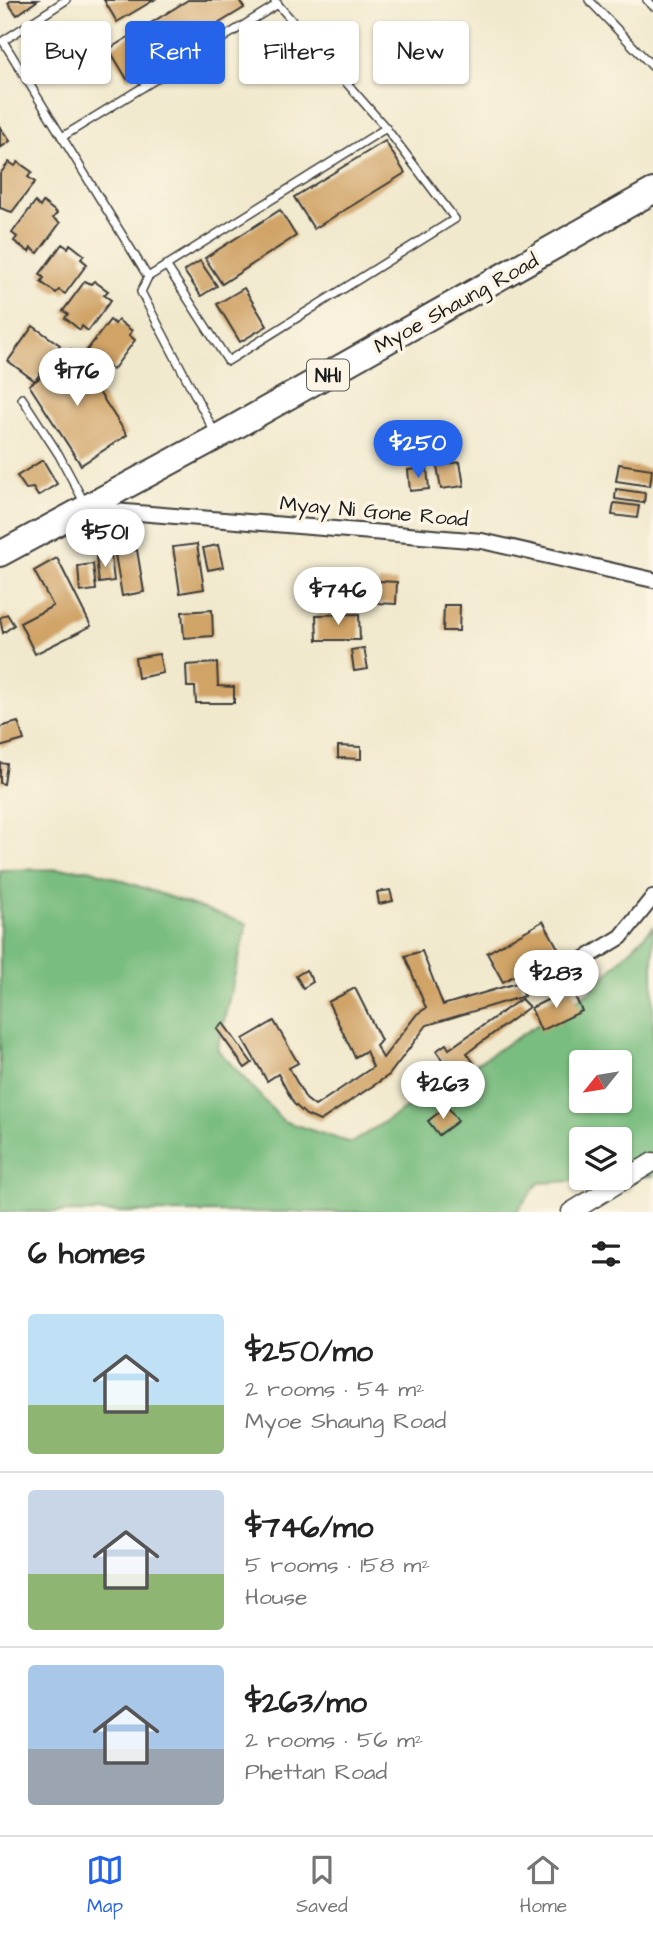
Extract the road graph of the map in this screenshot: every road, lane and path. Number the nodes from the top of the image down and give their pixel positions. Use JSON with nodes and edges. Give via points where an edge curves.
{"nodes":[{"id":1,"x":66,"y":0,"type":"edge"},
{"id":2,"x":589,"y":0,"type":"edge"},
{"id":3,"x":647,"y":0,"type":"edge"},
{"id":4,"x":276,"y":2,"type":"edge"},
{"id":5,"x":653,"y":6,"type":"edge"},
{"id":6,"x":653,"y":67,"type":"edge"},
{"id":7,"x":386,"y":128,"type":"junction"},
{"id":8,"x":62,"y":137,"type":"junction"},
{"id":9,"x":653,"y":191,"type":"edge"},
{"id":10,"x":166,"y":265,"type":"junction"},
{"id":11,"x":148,"y":276,"type":"junction"},
{"id":12,"x":22,"y":398,"type":"dead end"},
{"id":13,"x":217,"y":437,"type":"junction"},
{"id":14,"x":88,"y":509,"type":"junction"},
{"id":15,"x":0,"y":554,"type":"edge"},
{"id":16,"x":653,"y":580,"type":"edge"},
{"id":17,"x":653,"y":897,"type":"edge"},
{"id":18,"x":554,"y":978,"type":"dead end"},
{"id":19,"x":653,"y":1162,"type":"edge"},
{"id":20,"x":571,"y":1212,"type":"edge"}],
"edges":[{"from":1,"to":8,"type":"lane","via":[[4,41]]},
{"from":2,"to":6,"type":"lane"},
{"from":3,"to":5,"type":"lane"},
{"from":4,"to":7,"type":"lane"},
{"from":4,"to":8,"type":"lane"},
{"from":7,"to":10,"type":"lane"},
{"from":7,"to":10,"type":"lane","via":[[455,219],[228,361]]},
{"from":8,"to":11,"type":"lane"},
{"from":9,"to":13,"type":"highway","name":"Myoe Shaung Road","number":"NH1"},
{"from":10,"to":11,"type":"lane"},
{"from":11,"to":13,"type":"lane","via":[[141,292]]},
{"from":12,"to":14,"type":"lane","via":[[60,455]]},
{"from":13,"to":14,"type":"highway","name":"Myoe Shaung Road","number":"NH1"},
{"from":14,"to":15,"type":"highway","name":"Myoe Shaung Road","number":"NH1"},
{"from":14,"to":16,"type":"street","name":"Myay Ni Gone Road","via":[[482,541]]},
{"from":17,"to":18,"type":"street","via":[[621,937]]},
{"from":19,"to":20,"type":"street"}]}
